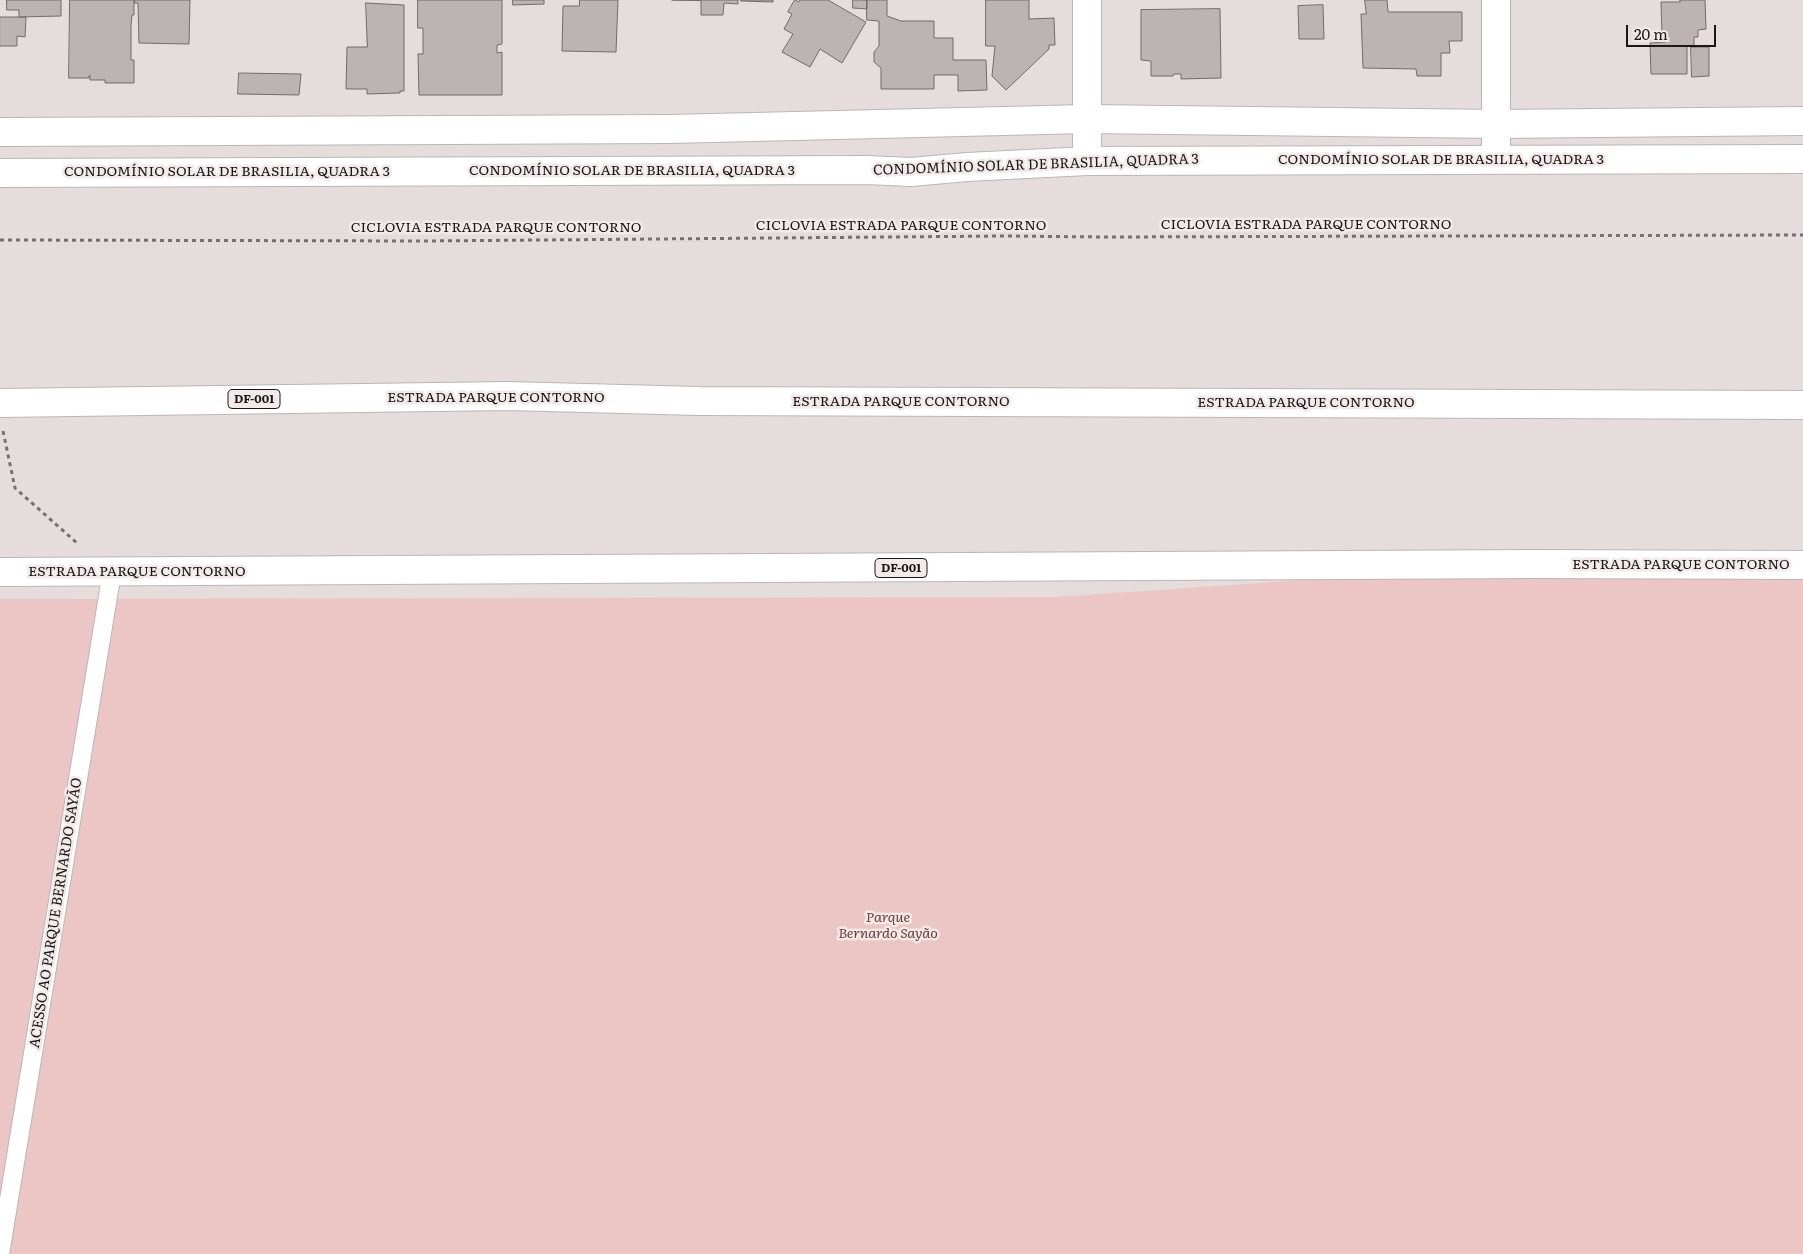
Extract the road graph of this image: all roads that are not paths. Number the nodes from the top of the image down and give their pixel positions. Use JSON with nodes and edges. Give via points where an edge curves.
{"nodes":[{"id":1,"x":1087,"y":0,"type":"edge"},
{"id":2,"x":1496,"y":0,"type":"edge"},
{"id":3,"x":1087,"y":119,"type":"junction"},
{"id":4,"x":1803,"y":121,"type":"edge"},
{"id":5,"x":1497,"y":124,"type":"junction"},
{"id":6,"x":516,"y":130,"type":"junction"},
{"id":7,"x":0,"y":132,"type":"edge"},
{"id":8,"x":1496,"y":159,"type":"junction"},
{"id":9,"x":1803,"y":159,"type":"edge"},
{"id":10,"x":1087,"y":162,"type":"junction"},
{"id":11,"x":517,"y":172,"type":"junction"},
{"id":12,"x":0,"y":173,"type":"edge"},
{"id":13,"x":1803,"y":405,"type":"edge"},
{"id":14,"x":1,"y":415,"type":"edge"},
{"id":15,"x":1803,"y":565,"type":"edge"},
{"id":16,"x":0,"y":572,"type":"edge"},
{"id":17,"x":112,"y":572,"type":"junction"},
{"id":18,"x":0,"y":1254,"type":"edge"}],
"edges":[{"from":1,"to":3,"type":"street"},
{"from":2,"to":5,"type":"street"},
{"from":3,"to":5,"type":"street"},
{"from":3,"to":6,"type":"street"},
{"from":3,"to":10,"type":"street"},
{"from":4,"to":5,"type":"street"},
{"from":5,"to":8,"type":"street"},
{"from":6,"to":7,"type":"street"},
{"from":6,"to":11,"type":"street"},
{"from":8,"to":9,"type":"street","name":"CONDOMÍNIO SOLAR DE BRASILIA, QUADRA 3"},
{"from":8,"to":10,"type":"street","name":"CONDOMÍNIO SOLAR DE BRASILIA, QUADRA 3"},
{"from":10,"to":11,"type":"street","name":"CONDOMÍNIO SOLAR DE BRASILIA, QUADRA 3","via":[[911,172]]},
{"from":11,"to":12,"type":"street","name":"CONDOMÍNIO SOLAR DE BRASILIA, QUADRA 3"},
{"from":13,"to":14,"type":"street","name":"ESTRADA PARQUE CONTORNO","number":"DF-001","via":[[699,401],[508,396]]},
{"from":15,"to":17,"type":"street","name":"ESTRADA PARQUE CONTORNO","number":"DF-001"},
{"from":16,"to":17,"type":"street","name":"ESTRADA PARQUE CONTORNO","number":"DF-001"},
{"from":17,"to":18,"type":"lane","name":"ACESSO AO PARQUE BERNARDO SAYÃO"}]}
